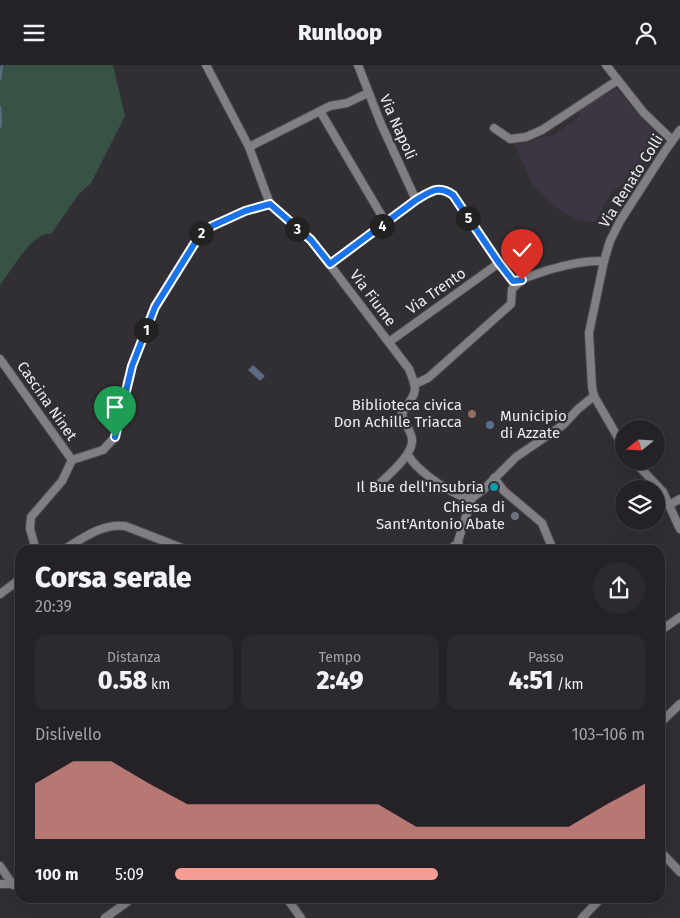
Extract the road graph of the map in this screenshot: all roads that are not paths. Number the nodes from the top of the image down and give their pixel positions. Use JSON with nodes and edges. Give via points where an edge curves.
{"nodes":[{"id":1,"x":206,"y":65,"type":"edge"},
{"id":2,"x":358,"y":65,"type":"edge"},
{"id":3,"x":606,"y":65,"type":"edge"},
{"id":4,"x":618,"y":80,"type":"junction"},
{"id":5,"x":368,"y":93,"type":"junction"},
{"id":6,"x":320,"y":111,"type":"junction"},
{"id":7,"x":494,"y":128,"type":"dead end"},
{"id":8,"x":680,"y":130,"type":"edge"},
{"id":9,"x":672,"y":140,"type":"junction"},
{"id":10,"x":249,"y":147,"type":"junction"},
{"id":11,"x":416,"y":200,"type":"junction"},
{"id":12,"x":270,"y":204,"type":"junction"},
{"id":13,"x":386,"y":223,"type":"junction"},
{"id":14,"x":604,"y":261,"type":"junction"},
{"id":15,"x":499,"y":263,"type":"junction"},
{"id":16,"x":330,"y":264,"type":"junction"},
{"id":17,"x":522,"y":280,"type":"junction"},
{"id":18,"x":389,"y":342,"type":"junction"},
{"id":19,"x":0,"y":359,"type":"edge"},
{"id":20,"x":415,"y":384,"type":"junction"},
{"id":21,"x":594,"y":396,"type":"junction"},
{"id":22,"x":615,"y":433,"type":"edge"},
{"id":23,"x":408,"y":455,"type":"junction"},
{"id":24,"x":72,"y":460,"type":"junction"},
{"id":25,"x":642,"y":470,"type":"edge"},
{"id":26,"x":494,"y":478,"type":"junction"},
{"id":27,"x":375,"y":488,"type":"dead end"},
{"id":28,"x":472,"y":498,"type":"junction"},
{"id":29,"x":680,"y":499,"type":"edge"},
{"id":30,"x":669,"y":505,"type":"junction"},
{"id":31,"x":680,"y":529,"type":"edge"},
{"id":32,"x":35,"y":545,"type":"edge"},
{"id":33,"x":72,"y":545,"type":"edge"},
{"id":34,"x":174,"y":545,"type":"edge"},
{"id":35,"x":459,"y":545,"type":"edge"},
{"id":36,"x":551,"y":545,"type":"edge"},
{"id":37,"x":15,"y":583,"type":"edge"},
{"id":38,"x":0,"y":594,"type":"edge"},
{"id":39,"x":680,"y":617,"type":"edge"},
{"id":40,"x":672,"y":623,"type":"junction"},
{"id":41,"x":665,"y":628,"type":"edge"},
{"id":42,"x":680,"y":628,"type":"edge"},
{"id":43,"x":680,"y":703,"type":"edge"},
{"id":44,"x":665,"y":718,"type":"edge"},
{"id":45,"x":665,"y":856,"type":"edge"},
{"id":46,"x":0,"y":866,"type":"edge"},
{"id":47,"x":680,"y":872,"type":"edge"},
{"id":48,"x":15,"y":883,"type":"edge"},
{"id":49,"x":0,"y":884,"type":"edge"},
{"id":50,"x":15,"y":885,"type":"edge"},
{"id":51,"x":126,"y":903,"type":"edge"},
{"id":52,"x":290,"y":903,"type":"edge"},
{"id":53,"x":596,"y":903,"type":"edge"},
{"id":54,"x":105,"y":918,"type":"edge"},
{"id":55,"x":301,"y":918,"type":"edge"},
{"id":56,"x":582,"y":918,"type":"edge"}],
"edges":[{"from":1,"to":10,"type":"street","name":"Via Fiume"},
{"from":2,"to":5,"type":"street","name":"Via Napoli"},
{"from":3,"to":4,"type":"street"},
{"from":4,"to":7,"type":"street","via":[[526,137],[510,139]]},
{"from":4,"to":9,"type":"street","via":[[644,113]]},
{"from":5,"to":6,"type":"street"},
{"from":5,"to":11,"type":"street","name":"Via Napoli"},
{"from":6,"to":10,"type":"street"},
{"from":6,"to":13,"type":"street"},
{"from":8,"to":9,"type":"street","name":"Via Renato Colli"},
{"from":9,"to":14,"type":"street","name":"Via Renato Colli","via":[[620,221]]},
{"from":10,"to":12,"type":"street","name":"Via Fiume"},
{"from":11,"to":13,"type":"street"},
{"from":11,"to":15,"type":"street","via":[[439,189],[453,195]]},
{"from":12,"to":16,"type":"street","name":"Via Fiume","via":[[311,240]]},
{"from":12,"to":24,"type":"street","via":[[245,211],[201,233],[155,307],[132,366],[115,437],[103,450]]},
{"from":13,"to":16,"type":"street"},
{"from":14,"to":17,"type":"street","via":[[549,270]]},
{"from":14,"to":21,"type":"street","name":"Via Renato Colli","via":[[589,333]]},
{"from":15,"to":17,"type":"street","via":[[513,281]]},
{"from":15,"to":18,"type":"street","name":"Via Trento"},
{"from":16,"to":18,"type":"street","name":"Via Fiume"},
{"from":17,"to":20,"type":"street","via":[[512,289],[511,304],[428,378]]},
{"from":18,"to":20,"type":"street","name":"Via Fiume","via":[[409,369]]},
{"from":19,"to":24,"type":"street","name":"Cascina Ninet"},
{"from":20,"to":23,"type":"street","via":[[414,394],[402,413],[412,440]]},
{"from":21,"to":22,"type":"street"},
{"from":21,"to":26,"type":"street","via":[[563,425],[516,457]]},
{"from":23,"to":27,"type":"street"},
{"from":23,"to":28,"type":"street","via":[[428,476],[458,495]]},
{"from":24,"to":32,"type":"street","via":[[62,481],[31,517],[30,529]]},
{"from":25,"to":30,"type":"street"},
{"from":26,"to":28,"type":"street"},
{"from":26,"to":36,"type":"street","via":[[510,497],[542,523]]},
{"from":28,"to":35,"type":"street"},
{"from":29,"to":30,"type":"street"},
{"from":30,"to":31,"type":"street"},
{"from":33,"to":34,"type":"street","via":[[114,524]]},
{"from":37,"to":38,"type":"street"},
{"from":39,"to":40,"type":"street"},
{"from":40,"to":41,"type":"street"},
{"from":40,"to":42,"type":"street"},
{"from":43,"to":44,"type":"street"},
{"from":45,"to":47,"type":"street"},
{"from":46,"to":48,"type":"street"},
{"from":49,"to":50,"type":"street"},
{"from":51,"to":54,"type":"street"},
{"from":52,"to":55,"type":"street"},
{"from":53,"to":56,"type":"street"}]}
